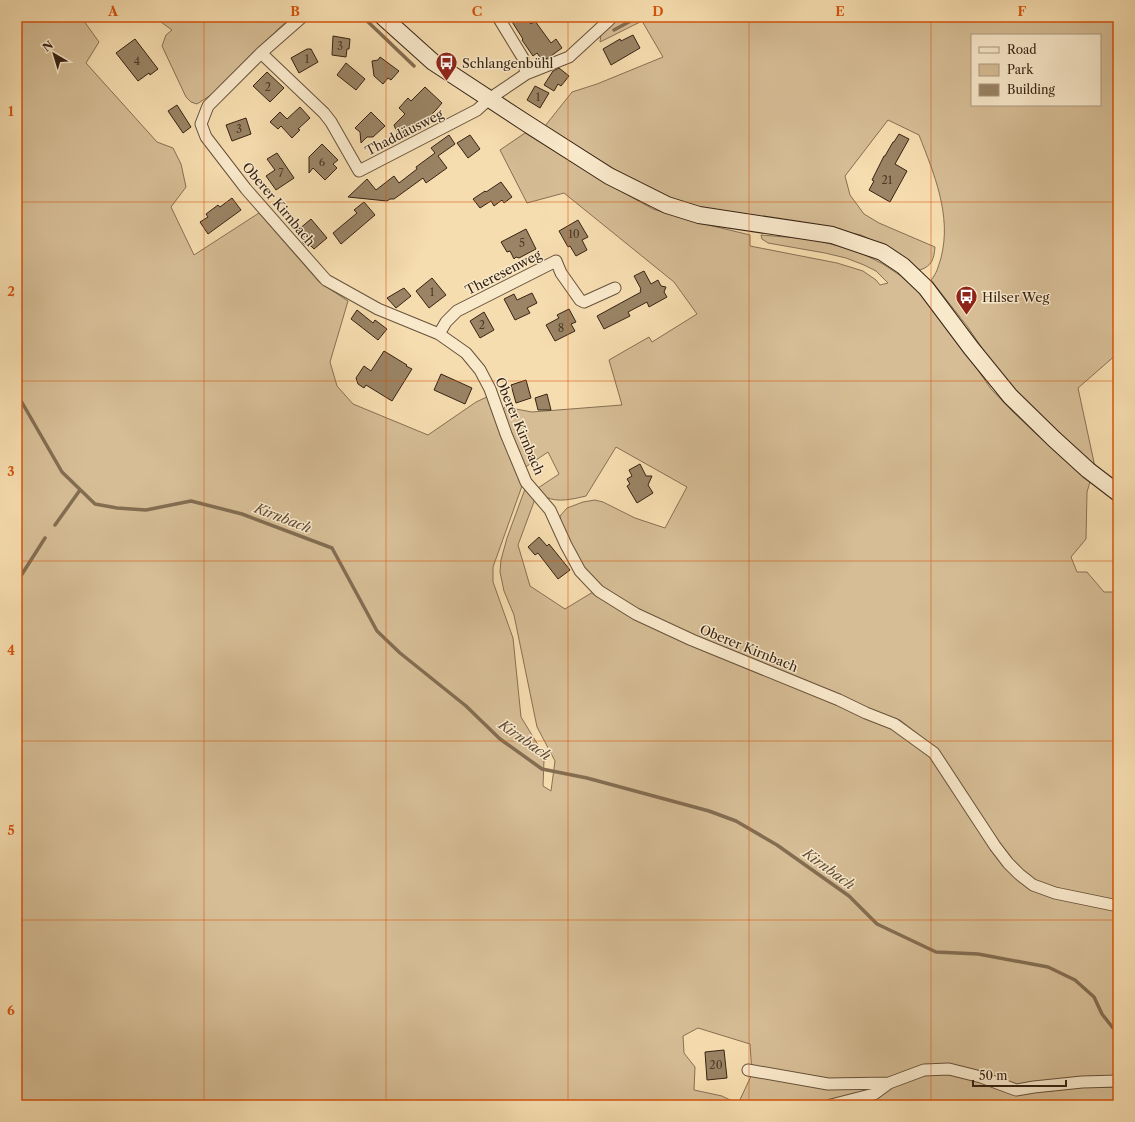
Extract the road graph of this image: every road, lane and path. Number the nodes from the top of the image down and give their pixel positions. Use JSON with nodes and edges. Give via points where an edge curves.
{"nodes":[{"id":1,"x":302,"y":17,"type":"edge"},
{"id":2,"x":382,"y":17,"type":"edge"},
{"id":3,"x":498,"y":17,"type":"edge"},
{"id":4,"x":612,"y":17,"type":"edge"},
{"id":5,"x":261,"y":53,"type":"junction"},
{"id":6,"x":526,"y":74,"type":"junction"},
{"id":7,"x":489,"y":99,"type":"junction"},
{"id":8,"x":615,"y":288,"type":"dead end"},
{"id":9,"x":439,"y":334,"type":"junction"},
{"id":10,"x":1118,"y":493,"type":"edge"},
{"id":11,"x":1118,"y":906,"type":"edge"},
{"id":12,"x":748,"y":1070,"type":"dead end"},
{"id":13,"x":1118,"y":1081,"type":"edge"},
{"id":14,"x":889,"y":1083,"type":"junction"},
{"id":15,"x":831,"y":1105,"type":"edge"}],
"edges":[{"from":1,"to":5,"type":"street","name":"Oberer Kirnbach"},
{"from":2,"to":7,"type":"main road","via":[[433,62]]},
{"from":3,"to":6,"type":"street","via":[[523,58]]},
{"from":4,"to":6,"type":"street","via":[[569,57]]},
{"from":5,"to":7,"type":"street","name":"Thaddäusweg","via":[[324,113],[359,171],[476,110]]},
{"from":5,"to":9,"type":"street","name":"Oberer Kirnbach","via":[[208,106],[201,124],[206,137],[246,189],[326,280],[378,309]]},
{"from":6,"to":7,"type":"street"},
{"from":7,"to":10,"type":"main road","via":[[609,176],[667,205],[699,215],[832,235],[882,252],[903,266],[926,288],[1010,396],[1088,470]]},
{"from":8,"to":9,"type":"street","name":"Theresenweg","via":[[584,302],[561,273],[556,261],[457,312],[446,322]]},
{"from":9,"to":11,"type":"street","name":"Oberer Kirnbach","via":[[466,353],[480,370],[490,389],[526,482],[550,510],[580,570],[599,591],[636,614],[692,640],[894,724],[934,753],[995,846],[1019,874],[1034,885],[1055,893]]},
{"from":12,"to":14,"type":"street","via":[[828,1084]]},
{"from":13,"to":14,"type":"street","via":[[1082,1082],[1016,1090],[949,1069],[924,1070]]},
{"from":14,"to":15,"type":"street","via":[[874,1094]]}]}
